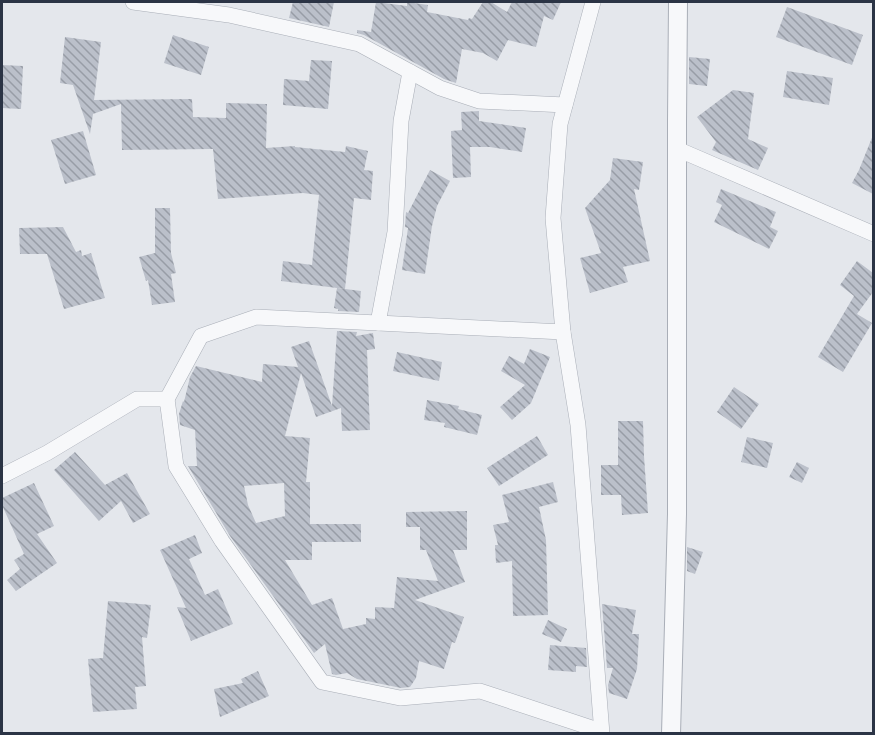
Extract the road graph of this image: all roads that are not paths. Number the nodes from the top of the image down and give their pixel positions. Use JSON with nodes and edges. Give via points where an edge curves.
{"nodes":[{"id":1,"x":133,"y":2,"type":"edge"},
{"id":2,"x":593,"y":2,"type":"edge"},
{"id":3,"x":678,"y":2,"type":"edge"},
{"id":4,"x":410,"y":72,"type":"junction"},
{"id":5,"x":565,"y":105,"type":"junction"},
{"id":6,"x":677,"y":149,"type":"junction"},
{"id":7,"x":873,"y":234,"type":"edge"},
{"id":8,"x":378,"y":323,"type":"junction"},
{"id":9,"x":563,"y":332,"type":"junction"},
{"id":10,"x":167,"y":399,"type":"junction"},
{"id":11,"x":2,"y":476,"type":"edge"},
{"id":12,"x":602,"y":732,"type":"edge"},
{"id":13,"x":671,"y":734,"type":"edge"}],
"edges":[{"from":1,"to":4,"type":"street","via":[[229,15],[359,44]]},
{"from":2,"to":5,"type":"street"},
{"from":3,"to":6,"type":"street"},
{"from":4,"to":5,"type":"street","via":[[440,88],[479,101]]},
{"from":4,"to":8,"type":"street","via":[[401,121],[395,232]]},
{"from":5,"to":9,"type":"street","via":[[553,218]]},
{"from":6,"to":7,"type":"street"},
{"from":6,"to":13,"type":"street","via":[[677,514]]},
{"from":8,"to":9,"type":"street"},
{"from":8,"to":10,"type":"street","via":[[256,316],[201,336]]},
{"from":9,"to":12,"type":"street","via":[[578,425]]},
{"from":10,"to":11,"type":"street","via":[[137,399]]},
{"from":10,"to":12,"type":"street","via":[[176,466],[222,541],[322,682],[400,698],[480,691]]}]}
